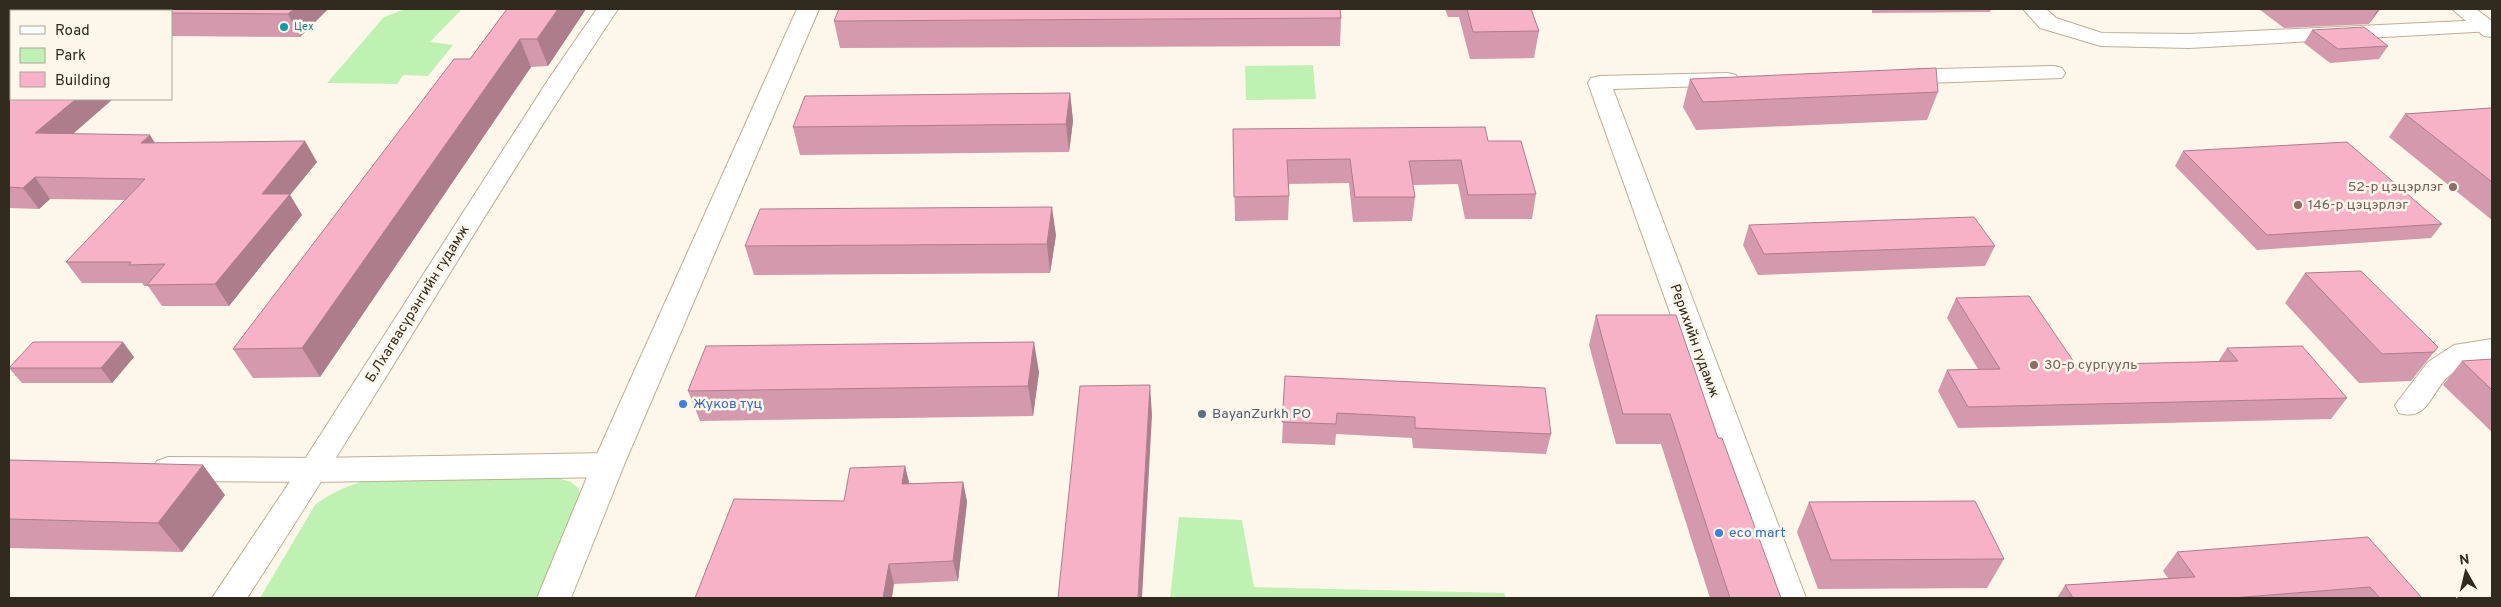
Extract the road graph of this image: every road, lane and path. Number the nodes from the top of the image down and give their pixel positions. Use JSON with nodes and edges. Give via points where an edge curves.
{"nodes":[{"id":1,"x":607,"y":9,"type":"edge"},
{"id":2,"x":808,"y":9,"type":"edge"},
{"id":3,"x":2034,"y":9,"type":"edge"},
{"id":4,"x":2463,"y":9,"type":"edge"},
{"id":5,"x":2489,"y":29,"type":"edge"},
{"id":6,"x":2054,"y":73,"type":"dead end"},
{"id":7,"x":1876,"y":77,"type":"edge"},
{"id":8,"x":1748,"y":80,"type":"edge"},
{"id":9,"x":2492,"y":349,"type":"edge"},
{"id":10,"x":2410,"y":405,"type":"dead end"},
{"id":11,"x":608,"y":465,"type":"junction"},
{"id":12,"x":137,"y":469,"type":"edge"},
{"id":13,"x":314,"y":470,"type":"junction"},
{"id":14,"x":228,"y":598,"type":"edge"},
{"id":15,"x":554,"y":598,"type":"edge"},
{"id":16,"x":1789,"y":598,"type":"edge"}],
"edges":[{"from":1,"to":13,"type":"street","name":"Б.Лхагвасүрэнгийн гудамж"},
{"from":2,"to":11,"type":"street"},
{"from":3,"to":5,"type":"street","via":[[2048,23],[2101,39],[2189,41]]},
{"from":4,"to":5,"type":"street"},
{"from":6,"to":7,"type":"street"},
{"from":8,"to":16,"type":"street","name":"Рерихийн гудамж","via":[[1599,83]]},
{"from":9,"to":10,"type":"street","via":[[2464,352],[2438,369]]},
{"from":11,"to":13,"type":"street"},
{"from":11,"to":15,"type":"street"},
{"from":12,"to":13,"type":"street"},
{"from":13,"to":14,"type":"street","name":"Б.Лхагвасүрэнгийн гудамж"}]}
